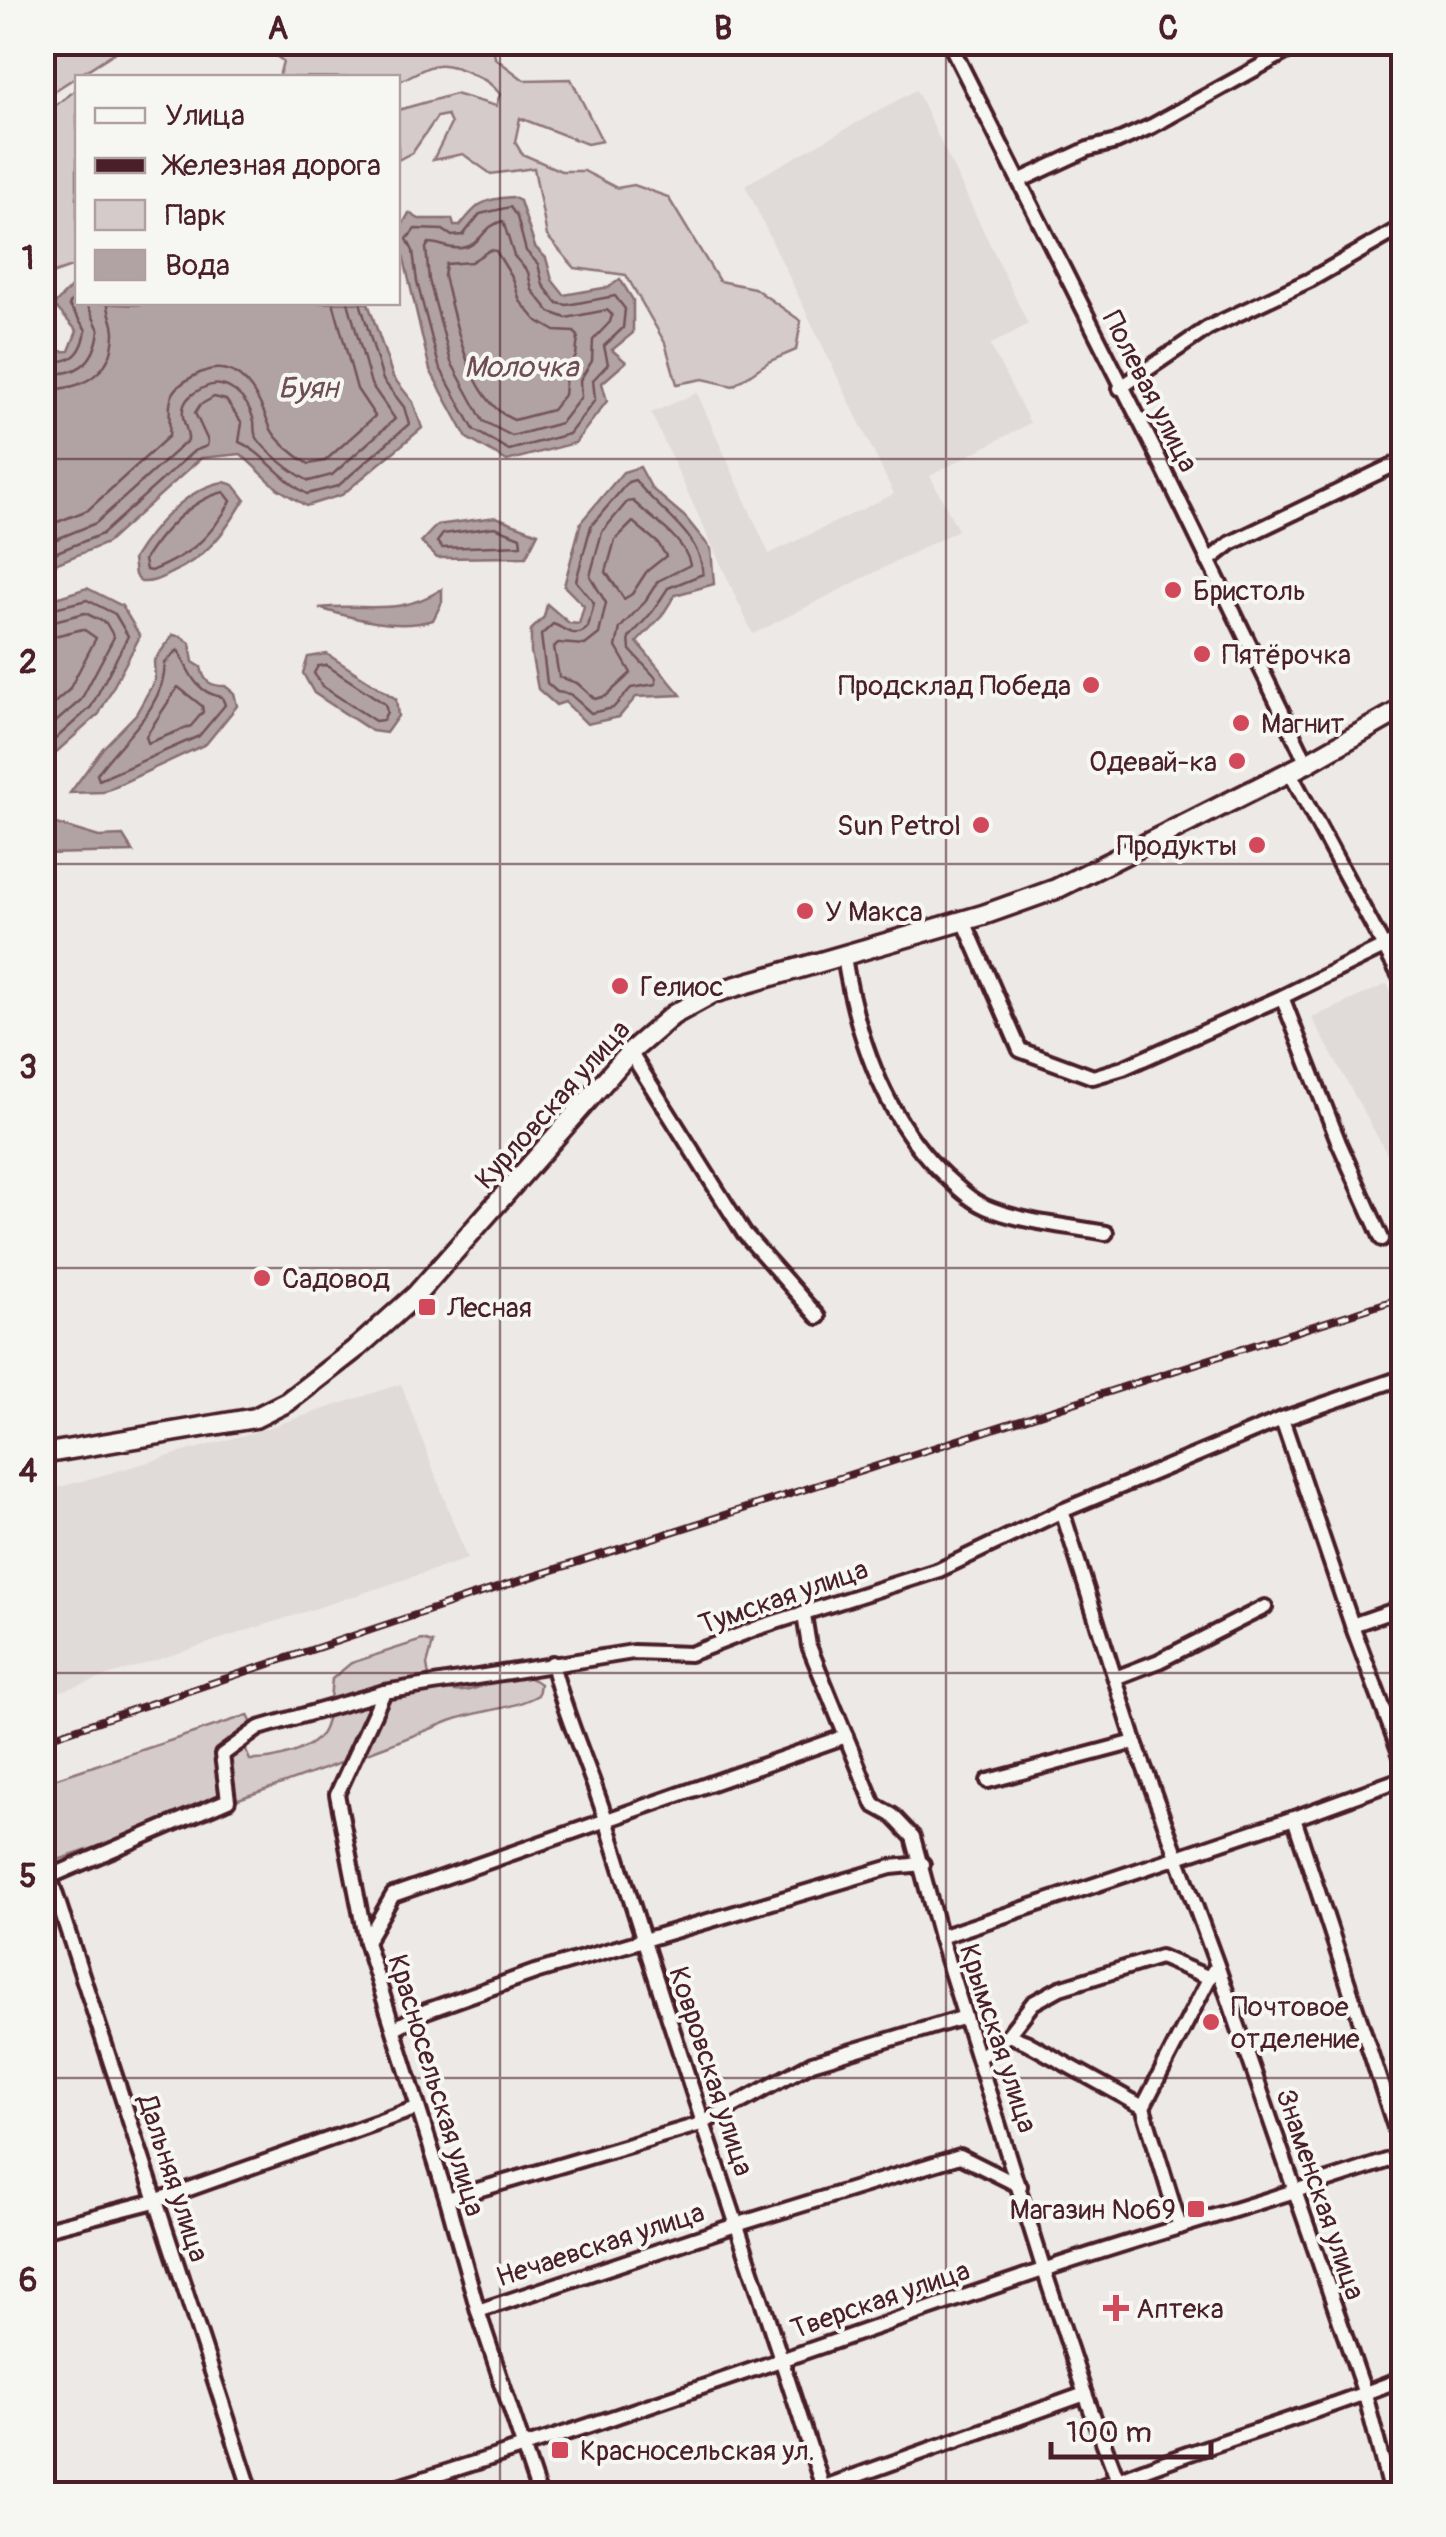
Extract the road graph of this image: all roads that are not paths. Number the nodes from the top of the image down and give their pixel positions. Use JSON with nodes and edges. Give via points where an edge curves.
{"nodes":[{"id":1,"x":948,"y":42,"type":"edge"},
{"id":2,"x":1304,"y":42,"type":"edge"},
{"id":3,"x":1018,"y":181,"type":"junction"},
{"id":4,"x":1404,"y":226,"type":"edge"},
{"id":5,"x":1120,"y":388,"type":"junction"},
{"id":6,"x":1404,"y":460,"type":"edge"},
{"id":7,"x":1208,"y":561,"type":"junction"},
{"id":8,"x":1404,"y":708,"type":"edge"},
{"id":9,"x":1306,"y":763,"type":"junction"},
{"id":10,"x":1289,"y":772,"type":"junction"},
{"id":11,"x":964,"y":921,"type":"junction"},
{"id":12,"x":1404,"y":938,"type":"edge"},
{"id":13,"x":1383,"y":948,"type":"junction"},
{"id":14,"x":844,"y":957,"type":"junction"},
{"id":15,"x":1404,"y":984,"type":"edge"},
{"id":16,"x":1282,"y":996,"type":"junction"},
{"id":17,"x":630,"y":1052,"type":"junction"},
{"id":18,"x":1106,"y":1233,"type":"dead end"},
{"id":19,"x":1382,"y":1239,"type":"dead end"},
{"id":20,"x":818,"y":1317,"type":"dead end"},
{"id":21,"x":1404,"y":1377,"type":"edge"},
{"id":22,"x":1282,"y":1419,"type":"junction"},
{"id":23,"x":42,"y":1454,"type":"edge"},
{"id":24,"x":1062,"y":1511,"type":"junction"},
{"id":25,"x":1265,"y":1607,"type":"dead end"},
{"id":26,"x":1404,"y":1607,"type":"edge"},
{"id":27,"x":804,"y":1615,"type":"junction"},
{"id":28,"x":1352,"y":1625,"type":"junction"},
{"id":29,"x":552,"y":1663,"type":"junction"},
{"id":30,"x":1115,"y":1678,"type":"junction"},
{"id":31,"x":384,"y":1692,"type":"junction"},
{"id":32,"x":846,"y":1736,"type":"junction"},
{"id":33,"x":1135,"y":1742,"type":"junction"},
{"id":34,"x":1404,"y":1764,"type":"edge"},
{"id":35,"x":1404,"y":1778,"type":"edge"},
{"id":36,"x":988,"y":1781,"type":"dead end"},
{"id":37,"x":1294,"y":1818,"type":"junction"},
{"id":38,"x":607,"y":1822,"type":"junction"},
{"id":39,"x":1175,"y":1858,"type":"junction"},
{"id":40,"x":923,"y":1864,"type":"junction"},
{"id":41,"x":46,"y":1879,"type":"edge"},
{"id":42,"x":940,"y":1937,"type":"junction"},
{"id":43,"x":642,"y":1940,"type":"junction"},
{"id":44,"x":366,"y":1942,"type":"junction"},
{"id":45,"x":1213,"y":1971,"type":"junction"},
{"id":46,"x":965,"y":2017,"type":"junction"},
{"id":47,"x":395,"y":2028,"type":"junction"},
{"id":48,"x":1008,"y":2036,"type":"junction"},
{"id":49,"x":978,"y":2058,"type":"junction"},
{"id":50,"x":1143,"y":2107,"type":"junction"},
{"id":51,"x":417,"y":2108,"type":"junction"},
{"id":52,"x":701,"y":2124,"type":"junction"},
{"id":53,"x":1404,"y":2155,"type":"edge"},
{"id":54,"x":1020,"y":2186,"type":"junction"},
{"id":55,"x":1294,"y":2193,"type":"junction"},
{"id":56,"x":447,"y":2199,"type":"junction"},
{"id":57,"x":155,"y":2201,"type":"junction"},
{"id":58,"x":736,"y":2225,"type":"junction"},
{"id":59,"x":1180,"y":2226,"type":"junction"},
{"id":60,"x":42,"y":2230,"type":"edge"},
{"id":61,"x":1044,"y":2270,"type":"junction"},
{"id":62,"x":478,"y":2311,"type":"junction"},
{"id":63,"x":780,"y":2360,"type":"junction"},
{"id":64,"x":1404,"y":2378,"type":"edge"},
{"id":65,"x":1085,"y":2394,"type":"junction"},
{"id":66,"x":1365,"y":2394,"type":"junction"},
{"id":67,"x":522,"y":2449,"type":"junction"},
{"id":68,"x":1118,"y":2479,"type":"junction"},
{"id":69,"x":824,"y":2492,"type":"edge"},
{"id":70,"x":252,"y":2494,"type":"edge"},
{"id":71,"x":374,"y":2494,"type":"edge"},
{"id":72,"x":539,"y":2494,"type":"edge"},
{"id":73,"x":805,"y":2494,"type":"edge"},
{"id":74,"x":1083,"y":2494,"type":"edge"},
{"id":75,"x":1123,"y":2494,"type":"edge"},
{"id":76,"x":1391,"y":2494,"type":"edge"}],
"edges":[{"from":1,"to":3,"type":"street","name":"Полевая улица"},
{"from":2,"to":3,"type":"street","via":[[1152,126]]},
{"from":3,"to":5,"type":"street","name":"Полевая улица"},
{"from":4,"to":5,"type":"street","via":[[1208,328]]},
{"from":5,"to":7,"type":"street","name":"Полевая улица"},
{"from":6,"to":7,"type":"street","via":[[1232,542]]},
{"from":7,"to":9,"type":"street","name":"Полевая улица"},
{"from":8,"to":9,"type":"main road","name":"Курловская улица"},
{"from":9,"to":10,"type":"main road","name":"Курловская улица"},
{"from":10,"to":11,"type":"main road","name":"Курловская улица","via":[[1056,888]]},
{"from":10,"to":13,"type":"street"},
{"from":11,"to":14,"type":"main road","name":"Курловская улица"},
{"from":11,"to":16,"type":"street","via":[[1020,1050],[1093,1077]]},
{"from":12,"to":13,"type":"street"},
{"from":13,"to":15,"type":"street"},
{"from":13,"to":16,"type":"street"},
{"from":14,"to":17,"type":"main road","name":"Курловская улица","via":[[713,993],[674,1014]]},
{"from":14,"to":18,"type":"street","via":[[876,1075],[908,1137],[934,1165],[994,1211]]},
{"from":16,"to":19,"type":"street"},
{"from":17,"to":20,"type":"street","via":[[733,1218]]},
{"from":17,"to":23,"type":"main road","name":"Курловская улица","via":[[416,1295],[287,1402],[255,1418]]},
{"from":21,"to":22,"type":"street","name":"Тумская улица"},
{"from":22,"to":24,"type":"street","name":"Тумская улица"},
{"from":22,"to":28,"type":"street"},
{"from":24,"to":27,"type":"street","name":"Тумская улица","via":[[938,1570]]},
{"from":24,"to":30,"type":"street","name":"Знаменская улица"},
{"from":25,"to":30,"type":"street"},
{"from":26,"to":28,"type":"street"},
{"from":27,"to":29,"type":"street","name":"Тумская улица","via":[[690,1654],[632,1652]]},
{"from":27,"to":32,"type":"street","name":"Крымская улица","via":[[809,1646]]},
{"from":28,"to":34,"type":"street"},
{"from":29,"to":31,"type":"street","name":"Тумская улица"},
{"from":29,"to":38,"type":"street","name":"Ковровская улица"},
{"from":30,"to":33,"type":"street","name":"Знаменская улица"},
{"from":31,"to":41,"type":"street","name":"Тумская улица","via":[[259,1728],[222,1754],[228,1800]]},
{"from":31,"to":44,"type":"street","name":"Красносельская улица","via":[[336,1794]]},
{"from":32,"to":38,"type":"street"},
{"from":32,"to":40,"type":"street","name":"Крымская улица","via":[[874,1805],[913,1837]]},
{"from":33,"to":36,"type":"street"},
{"from":33,"to":39,"type":"street","name":"Знаменская улица"},
{"from":35,"to":37,"type":"street"},
{"from":37,"to":39,"type":"street"},
{"from":37,"to":53,"type":"street"},
{"from":38,"to":43,"type":"street","name":"Ковровская улица"},
{"from":38,"to":44,"type":"street","via":[[392,1895]]},
{"from":39,"to":42,"type":"street"},
{"from":39,"to":45,"type":"street","name":"Знаменская улица"},
{"from":40,"to":42,"type":"street","name":"Крымская улица"},
{"from":40,"to":43,"type":"street","via":[[891,1867]]},
{"from":41,"to":57,"type":"street","name":"Дальняя улица"},
{"from":42,"to":46,"type":"street","name":"Крымская улица"},
{"from":43,"to":47,"type":"street","via":[[535,1972]]},
{"from":43,"to":52,"type":"street","name":"Ковровская улица"},
{"from":44,"to":47,"type":"street","name":"Красносельская улица"},
{"from":45,"to":48,"type":"street","via":[[1160,1957],[1060,1988],[1033,2003]]},
{"from":45,"to":50,"type":"street"},
{"from":45,"to":55,"type":"street","name":"Знаменская улица"},
{"from":46,"to":49,"type":"street","name":"Крымская улица"},
{"from":46,"to":52,"type":"street","via":[[812,2063]]},
{"from":47,"to":51,"type":"street","name":"Красносельская улица"},
{"from":48,"to":49,"type":"street"},
{"from":48,"to":50,"type":"street"},
{"from":49,"to":54,"type":"street","name":"Крымская улица"},
{"from":50,"to":59,"type":"street"},
{"from":51,"to":56,"type":"street","name":"Красносельская улица"},
{"from":51,"to":57,"type":"street"},
{"from":52,"to":56,"type":"street"},
{"from":52,"to":58,"type":"street","name":"Ковровская улица"},
{"from":53,"to":55,"type":"street","name":"Тверская улица"},
{"from":54,"to":58,"type":"street","name":"Нечаевская улица","via":[[960,2156]]},
{"from":54,"to":61,"type":"street","name":"Крымская улица"},
{"from":55,"to":59,"type":"street","name":"Тверская улица"},
{"from":55,"to":66,"type":"street","name":"Знаменская улица"},
{"from":56,"to":62,"type":"street","name":"Красносельская улица"},
{"from":57,"to":60,"type":"street"},
{"from":57,"to":70,"type":"street","name":"Дальняя улица"},
{"from":58,"to":62,"type":"street","name":"Нечаевская улица"},
{"from":58,"to":63,"type":"street","name":"Ковровская улица"},
{"from":59,"to":61,"type":"street","name":"Тверская улица"},
{"from":61,"to":63,"type":"street","name":"Тверская улица"},
{"from":61,"to":65,"type":"street","name":"Крымская улица"},
{"from":62,"to":67,"type":"street","name":"Красносельская улица"},
{"from":63,"to":67,"type":"street","name":"Тверская улица"},
{"from":63,"to":69,"type":"street","name":"Ковровская улица"},
{"from":64,"to":66,"type":"street"},
{"from":65,"to":68,"type":"street","name":"Крымская улица"},
{"from":65,"to":69,"type":"street"},
{"from":66,"to":68,"type":"street"},
{"from":66,"to":76,"type":"street","name":"Знаменская улица"},
{"from":67,"to":71,"type":"street","name":"Тверская улица"},
{"from":67,"to":72,"type":"street","name":"Красносельская улица"},
{"from":68,"to":74,"type":"street"},
{"from":68,"to":75,"type":"street","name":"Крымская улица"},
{"from":69,"to":73,"type":"street"}]}
